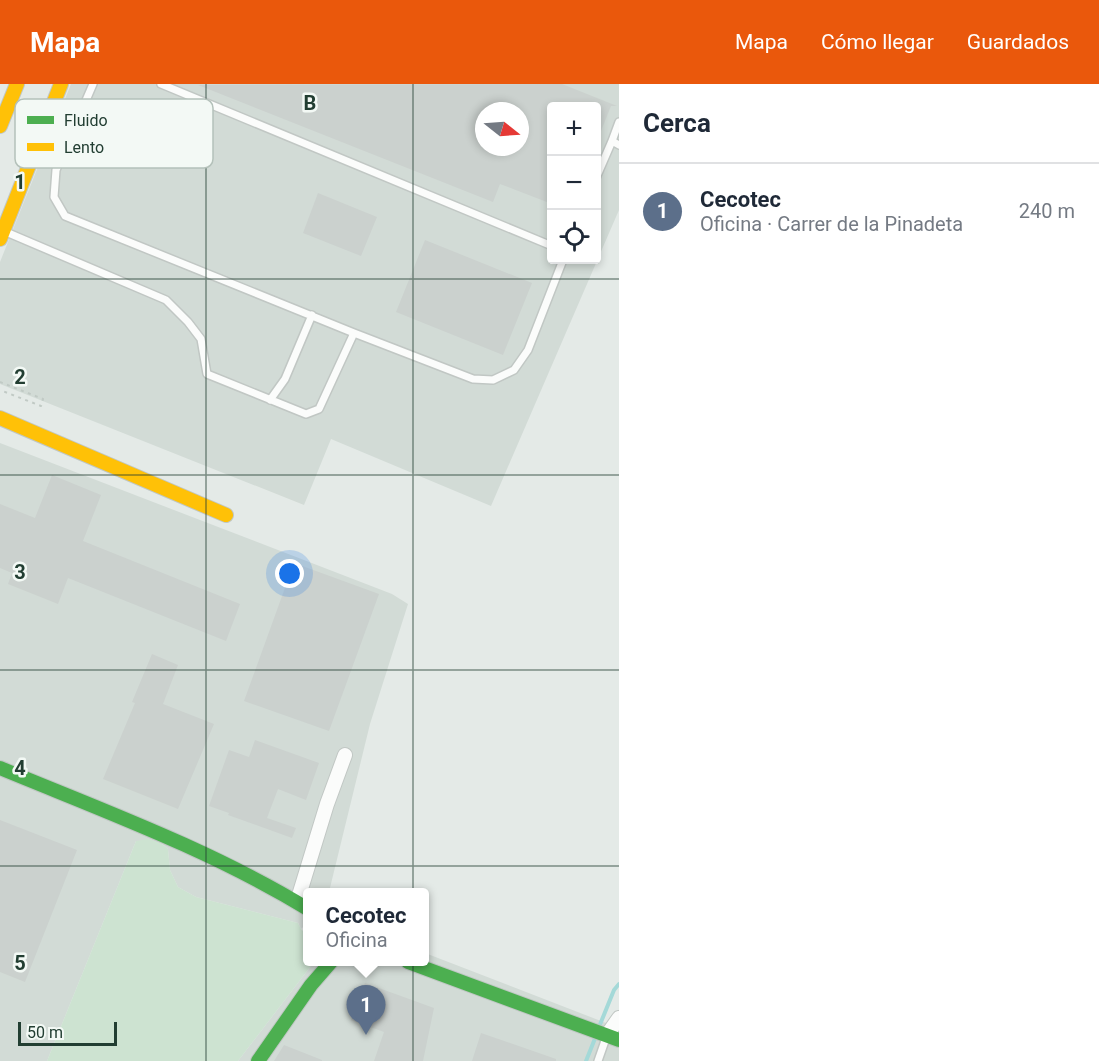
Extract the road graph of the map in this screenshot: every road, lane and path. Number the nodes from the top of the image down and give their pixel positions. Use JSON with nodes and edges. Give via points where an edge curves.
{"nodes":[{"id":1,"x":17,"y":84,"type":"edge"},
{"id":2,"x":61,"y":84,"type":"edge"},
{"id":3,"x":93,"y":84,"type":"edge"},
{"id":4,"x":161,"y":84,"type":"edge"},
{"id":5,"x":55,"y":99,"type":"edge"},
{"id":6,"x":87,"y":99,"type":"edge"},
{"id":7,"x":197,"y":99,"type":"edge"},
{"id":8,"x":213,"y":106,"type":"edge"},
{"id":9,"x":619,"y":122,"type":"edge"},
{"id":10,"x":0,"y":126,"type":"edge"},
{"id":11,"x":615,"y":143,"type":"edge"},
{"id":12,"x":28,"y":168,"type":"edge"},
{"id":13,"x":57,"y":168,"type":"edge"},
{"id":14,"x":601,"y":170,"type":"edge"},
{"id":15,"x":1,"y":230,"type":"edge"},
{"id":16,"x":547,"y":244,"type":"edge"},
{"id":17,"x":562,"y":264,"type":"edge"},
{"id":18,"x":312,"y":315,"type":"junction"},
{"id":19,"x":354,"y":333,"type":"junction"},
{"id":20,"x":0,"y":382,"type":"edge"},
{"id":21,"x":0,"y":390,"type":"edge"},
{"id":22,"x":270,"y":400,"type":"junction"},
{"id":23,"x":0,"y":418,"type":"edge"},
{"id":24,"x":226,"y":515,"type":"dead end"},
{"id":25,"x":345,"y":755,"type":"dead end"},
{"id":26,"x":0,"y":768,"type":"edge"},
{"id":27,"x":306,"y":888,"type":"edge"},
{"id":28,"x":302,"y":905,"type":"edge"},
{"id":29,"x":328,"y":966,"type":"edge"},
{"id":30,"x":419,"y":966,"type":"edge"},
{"id":31,"x":619,"y":1018,"type":"edge"},
{"id":32,"x":613,"y":1038,"type":"edge"},
{"id":33,"x":258,"y":1061,"type":"edge"},
{"id":34,"x":598,"y":1061,"type":"edge"}],
"edges":[{"from":1,"to":10,"type":"main road"},
{"from":2,"to":5,"type":"main road"},
{"from":3,"to":6,"type":"lane"},
{"from":4,"to":7,"type":"lane"},
{"from":8,"to":16,"type":"lane"},
{"from":9,"to":11,"type":"lane"},
{"from":11,"to":14,"type":"lane"},
{"from":12,"to":15,"type":"main road"},
{"from":13,"to":18,"type":"lane","via":[[54,197],[65,216]]},
{"from":15,"to":22,"type":"lane","via":[[166,300],[201,339],[207,375]]},
{"from":17,"to":19,"type":"lane","via":[[528,350],[514,370],[493,380],[473,380]]},
{"from":18,"to":19,"type":"lane"},
{"from":18,"to":22,"type":"lane","via":[[285,379]]},
{"from":19,"to":22,"type":"lane","via":[[319,409],[306,414]]},
{"from":20,"to":21,"type":"path","via":[[43,399],[41,406]]},
{"from":23,"to":24,"type":"main road"},
{"from":25,"to":27,"type":"street","via":[[327,804]]},
{"from":26,"to":28,"type":"main road","via":[[198,850]]},
{"from":29,"to":33,"type":"main road"},
{"from":30,"to":32,"type":"main road"},
{"from":31,"to":32,"type":"street"},
{"from":32,"to":34,"type":"lane"}]}
